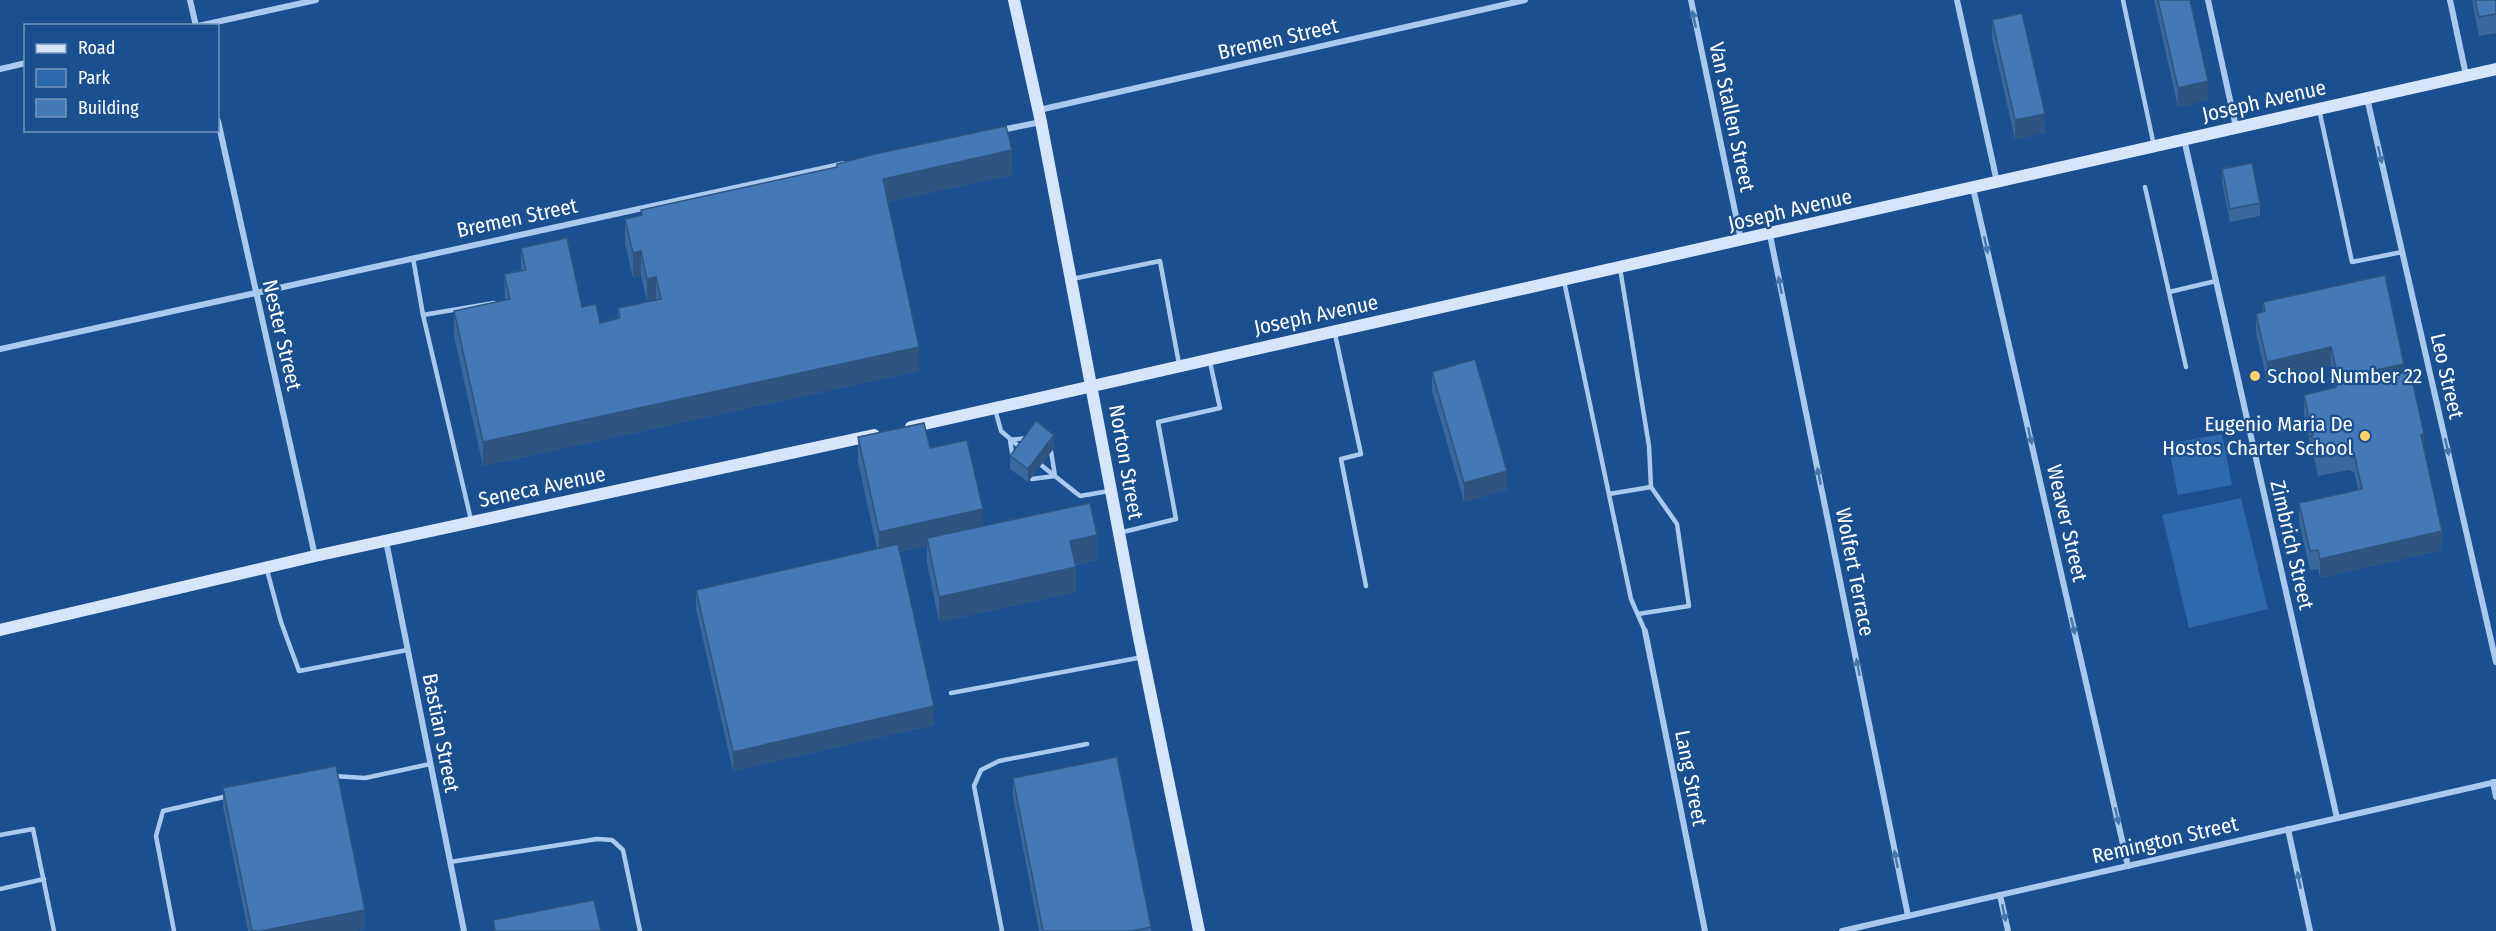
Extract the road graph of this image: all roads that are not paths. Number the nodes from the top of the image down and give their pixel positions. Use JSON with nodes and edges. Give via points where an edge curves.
{"nodes":[{"id":1,"x":190,"y":0,"type":"edge"},
{"id":2,"x":316,"y":0,"type":"edge"},
{"id":3,"x":1014,"y":0,"type":"edge"},
{"id":4,"x":1525,"y":0,"type":"edge"},
{"id":5,"x":1690,"y":0,"type":"edge"},
{"id":6,"x":1958,"y":0,"type":"edge"},
{"id":7,"x":2123,"y":0,"type":"edge"},
{"id":8,"x":2208,"y":0,"type":"edge"},
{"id":9,"x":2450,"y":0,"type":"edge"},
{"id":10,"x":196,"y":24,"type":"edge"},
{"id":11,"x":206,"y":24,"type":"edge"},
{"id":12,"x":24,"y":63,"type":"edge"},
{"id":13,"x":0,"y":69,"type":"edge"},
{"id":14,"x":2496,"y":69,"type":"edge"},
{"id":15,"x":2466,"y":76,"type":"junction"},
{"id":16,"x":2367,"y":98,"type":"junction"},
{"id":17,"x":2319,"y":109,"type":"junction"},
{"id":18,"x":1040,"y":116,"type":"junction"},
{"id":19,"x":219,"y":126,"type":"edge"},
{"id":20,"x":2236,"y":127,"type":"junction"},
{"id":21,"x":995,"y":132,"type":"edge"},
{"id":22,"x":2184,"y":139,"type":"junction"},
{"id":23,"x":2154,"y":146,"type":"junction"},
{"id":24,"x":855,"y":162,"type":"edge"},
{"id":25,"x":1997,"y":183,"type":"junction"},
{"id":26,"x":2145,"y":187,"type":"dead end"},
{"id":27,"x":1973,"y":188,"type":"junction"},
{"id":28,"x":1770,"y":234,"type":"junction"},
{"id":29,"x":1741,"y":240,"type":"junction"},
{"id":30,"x":2402,"y":252,"type":"junction"},
{"id":31,"x":413,"y":258,"type":"junction"},
{"id":32,"x":1620,"y":268,"type":"junction"},
{"id":33,"x":1072,"y":279,"type":"junction"},
{"id":34,"x":1563,"y":281,"type":"junction"},
{"id":35,"x":2216,"y":281,"type":"junction"},
{"id":36,"x":256,"y":292,"type":"junction"},
{"id":37,"x":2169,"y":292,"type":"junction"},
{"id":38,"x":498,"y":302,"type":"edge"},
{"id":39,"x":423,"y":315,"type":"junction"},
{"id":40,"x":1335,"y":331,"type":"junction"},
{"id":41,"x":0,"y":349,"type":"edge"},
{"id":42,"x":1209,"y":359,"type":"junction"},
{"id":43,"x":1180,"y":366,"type":"junction"},
{"id":44,"x":2186,"y":367,"type":"dead end"},
{"id":45,"x":1093,"y":388,"type":"junction"},
{"id":46,"x":996,"y":409,"type":"junction"},
{"id":47,"x":1034,"y":437,"type":"edge"},
{"id":48,"x":1011,"y":440,"type":"junction"},
{"id":49,"x":1024,"y":451,"type":"edge"},
{"id":50,"x":1051,"y":451,"type":"edge"},
{"id":51,"x":1013,"y":465,"type":"edge"},
{"id":52,"x":1041,"y":465,"type":"edge"},
{"id":53,"x":1055,"y":476,"type":"junction"},
{"id":54,"x":1032,"y":479,"type":"dead end"},
{"id":55,"x":1651,"y":487,"type":"junction"},
{"id":56,"x":1112,"y":490,"type":"junction"},
{"id":57,"x":1609,"y":494,"type":"junction"},
{"id":58,"x":472,"y":522,"type":"junction"},
{"id":59,"x":1119,"y":532,"type":"junction"},
{"id":60,"x":386,"y":541,"type":"junction"},
{"id":61,"x":315,"y":556,"type":"junction"},
{"id":62,"x":266,"y":568,"type":"junction"},
{"id":63,"x":1366,"y":586,"type":"dead end"},
{"id":64,"x":1638,"y":614,"type":"junction"},
{"id":65,"x":0,"y":630,"type":"edge"},
{"id":66,"x":1645,"y":631,"type":"joint"},
{"id":67,"x":408,"y":650,"type":"junction"},
{"id":68,"x":1143,"y":657,"type":"junction"},
{"id":69,"x":2496,"y":662,"type":"edge"},
{"id":70,"x":951,"y":693,"type":"dead end"},
{"id":71,"x":1087,"y":744,"type":"dead end"},
{"id":72,"x":430,"y":764,"type":"junction"},
{"id":73,"x":324,"y":776,"type":"edge"},
{"id":74,"x":2494,"y":782,"type":"edge"},
{"id":75,"x":236,"y":794,"type":"edge"},
{"id":76,"x":2496,"y":797,"type":"edge"},
{"id":77,"x":2337,"y":818,"type":"junction"},
{"id":78,"x":2288,"y":829,"type":"junction"},
{"id":79,"x":0,"y":836,"type":"edge"},
{"id":80,"x":450,"y":862,"type":"junction"},
{"id":81,"x":2128,"y":866,"type":"junction"},
{"id":82,"x":44,"y":879,"type":"junction"},
{"id":83,"x":0,"y":889,"type":"edge"},
{"id":84,"x":2000,"y":895,"type":"junction"},
{"id":85,"x":1908,"y":916,"type":"junction"},
{"id":86,"x":54,"y":931,"type":"edge"},
{"id":87,"x":174,"y":931,"type":"edge"},
{"id":88,"x":464,"y":931,"type":"edge"},
{"id":89,"x":640,"y":931,"type":"edge"},
{"id":90,"x":1002,"y":931,"type":"edge"},
{"id":91,"x":1199,"y":931,"type":"edge"},
{"id":92,"x":1705,"y":931,"type":"edge"},
{"id":93,"x":1842,"y":931,"type":"edge"},
{"id":94,"x":2008,"y":931,"type":"edge"},
{"id":95,"x":2310,"y":931,"type":"edge"}],
"edges":[{"from":1,"to":10,"type":"street"},
{"from":2,"to":11,"type":"street"},
{"from":3,"to":18,"type":"main road","name":"Norton Street"},
{"from":4,"to":18,"type":"street","name":"Bremen Street"},
{"from":29,"to":5,"type":"street","name":"Van Stallen Street","one_way":true},
{"from":6,"to":25,"type":"street"},
{"from":7,"to":23,"type":"lane"},
{"from":8,"to":20,"type":"street"},
{"from":9,"to":15,"type":"street"},
{"from":12,"to":13,"type":"street"},
{"from":14,"to":15,"type":"main road","name":"Joseph Avenue"},
{"from":15,"to":16,"type":"main road","name":"Joseph Avenue"},
{"from":16,"to":17,"type":"main road","name":"Joseph Avenue"},
{"from":16,"to":30,"type":"street","name":"Leo Street","one_way":true},
{"from":17,"to":20,"type":"main road","name":"Joseph Avenue"},
{"from":17,"to":30,"type":"lane","via":[[2352,262]]},
{"from":18,"to":21,"type":"street","name":"Bremen Street"},
{"from":18,"to":33,"type":"main road","name":"Norton Street"},
{"from":19,"to":36,"type":"street","name":"Nester Street"},
{"from":20,"to":22,"type":"main road","name":"Joseph Avenue"},
{"from":22,"to":23,"type":"main road","name":"Joseph Avenue"},
{"from":22,"to":35,"type":"street","name":"Zimbrich Street"},
{"from":23,"to":25,"type":"main road","name":"Joseph Avenue"},
{"from":24,"to":31,"type":"street","name":"Bremen Street"},
{"from":25,"to":27,"type":"main road","name":"Joseph Avenue"},
{"from":26,"to":37,"type":"lane"},
{"from":27,"to":28,"type":"main road","name":"Joseph Avenue"},
{"from":27,"to":81,"type":"street","name":"Weaver Street","one_way":true},
{"from":28,"to":29,"type":"main road","name":"Joseph Avenue"},
{"from":85,"to":28,"type":"street","name":"Wolfert Terrace","one_way":true},
{"from":29,"to":32,"type":"main road","name":"Joseph Avenue"},
{"from":30,"to":69,"type":"street","name":"Leo Street","one_way":true},
{"from":31,"to":36,"type":"street","name":"Bremen Street"},
{"from":31,"to":39,"type":"lane"},
{"from":32,"to":34,"type":"main road","name":"Joseph Avenue"},
{"from":32,"to":55,"type":"lane","via":[[1649,447]]},
{"from":33,"to":43,"type":"lane","via":[[1160,261]]},
{"from":33,"to":45,"type":"main road","name":"Norton Street"},
{"from":34,"to":40,"type":"main road","name":"Joseph Avenue"},
{"from":34,"to":57,"type":"lane"},
{"from":35,"to":37,"type":"lane"},
{"from":35,"to":77,"type":"street","name":"Zimbrich Street"},
{"from":36,"to":41,"type":"street","name":"Bremen Street"},
{"from":36,"to":61,"type":"street","name":"Nester Street"},
{"from":37,"to":44,"type":"lane"},
{"from":38,"to":39,"type":"lane"},
{"from":39,"to":58,"type":"lane"},
{"from":40,"to":42,"type":"main road","name":"Joseph Avenue"},
{"from":40,"to":63,"type":"lane","via":[[1361,454],[1341,459]]},
{"from":42,"to":43,"type":"main road","name":"Joseph Avenue"},
{"from":42,"to":59,"type":"lane","via":[[1220,408],[1158,422],[1176,519]]},
{"from":43,"to":45,"type":"main road","name":"Joseph Avenue"},
{"from":45,"to":46,"type":"main road","name":"Seneca Avenue"},
{"from":45,"to":56,"type":"main road","name":"Norton Street"},
{"from":46,"to":48,"type":"lane","via":[[1001,431]]},
{"from":46,"to":58,"type":"main road","name":"Seneca Avenue"},
{"from":47,"to":48,"type":"lane"},
{"from":48,"to":49,"type":"lane"},
{"from":48,"to":51,"type":"lane"},
{"from":50,"to":53,"type":"lane"},
{"from":52,"to":53,"type":"lane"},
{"from":53,"to":54,"type":"lane"},
{"from":53,"to":56,"type":"lane","via":[[1080,496]]},
{"from":55,"to":57,"type":"lane"},
{"from":55,"to":64,"type":"lane","via":[[1677,524],[1689,606]]},
{"from":56,"to":59,"type":"main road","name":"Norton Street"},
{"from":57,"to":64,"type":"lane","via":[[1631,599]]},
{"from":58,"to":60,"type":"main road","name":"Seneca Avenue"},
{"from":59,"to":68,"type":"main road","name":"Norton Street"},
{"from":60,"to":61,"type":"main road","name":"Seneca Avenue"},
{"from":60,"to":67,"type":"street","name":"Bastian Street"},
{"from":61,"to":62,"type":"main road","name":"Seneca Avenue"},
{"from":62,"to":65,"type":"main road","name":"Seneca Avenue"},
{"from":62,"to":67,"type":"lane","via":[[299,671]]},
{"from":64,"to":66,"type":"lane"},
{"from":66,"to":92,"type":"street","name":"Lang Street"},
{"from":67,"to":72,"type":"street","name":"Bastian Street"},
{"from":68,"to":70,"type":"lane"},
{"from":68,"to":91,"type":"main road","name":"Norton Street"},
{"from":71,"to":90,"type":"lane","via":[[999,761],[981,770],[974,786]]},
{"from":72,"to":73,"type":"lane","via":[[365,778]]},
{"from":72,"to":80,"type":"street","name":"Bastian Street"},
{"from":74,"to":76,"type":"street"},
{"from":74,"to":77,"type":"street","name":"Remington Street"},
{"from":75,"to":87,"type":"lane","via":[[163,811],[156,836]]},
{"from":77,"to":78,"type":"street","name":"Remington Street"},
{"from":78,"to":81,"type":"street","name":"Remington Street"},
{"from":95,"to":78,"type":"street","one_way":true},
{"from":79,"to":82,"type":"lane","via":[[33,829]]},
{"from":80,"to":88,"type":"street","name":"Bastian Street"},
{"from":80,"to":89,"type":"lane","via":[[597,839],[612,840],[623,850]]},
{"from":81,"to":84,"type":"street","name":"Remington Street"},
{"from":82,"to":83,"type":"lane"},
{"from":82,"to":86,"type":"lane"},
{"from":84,"to":85,"type":"street","name":"Remington Street"},
{"from":84,"to":94,"type":"street","one_way":true},
{"from":85,"to":93,"type":"street","name":"Remington Street"}]}
